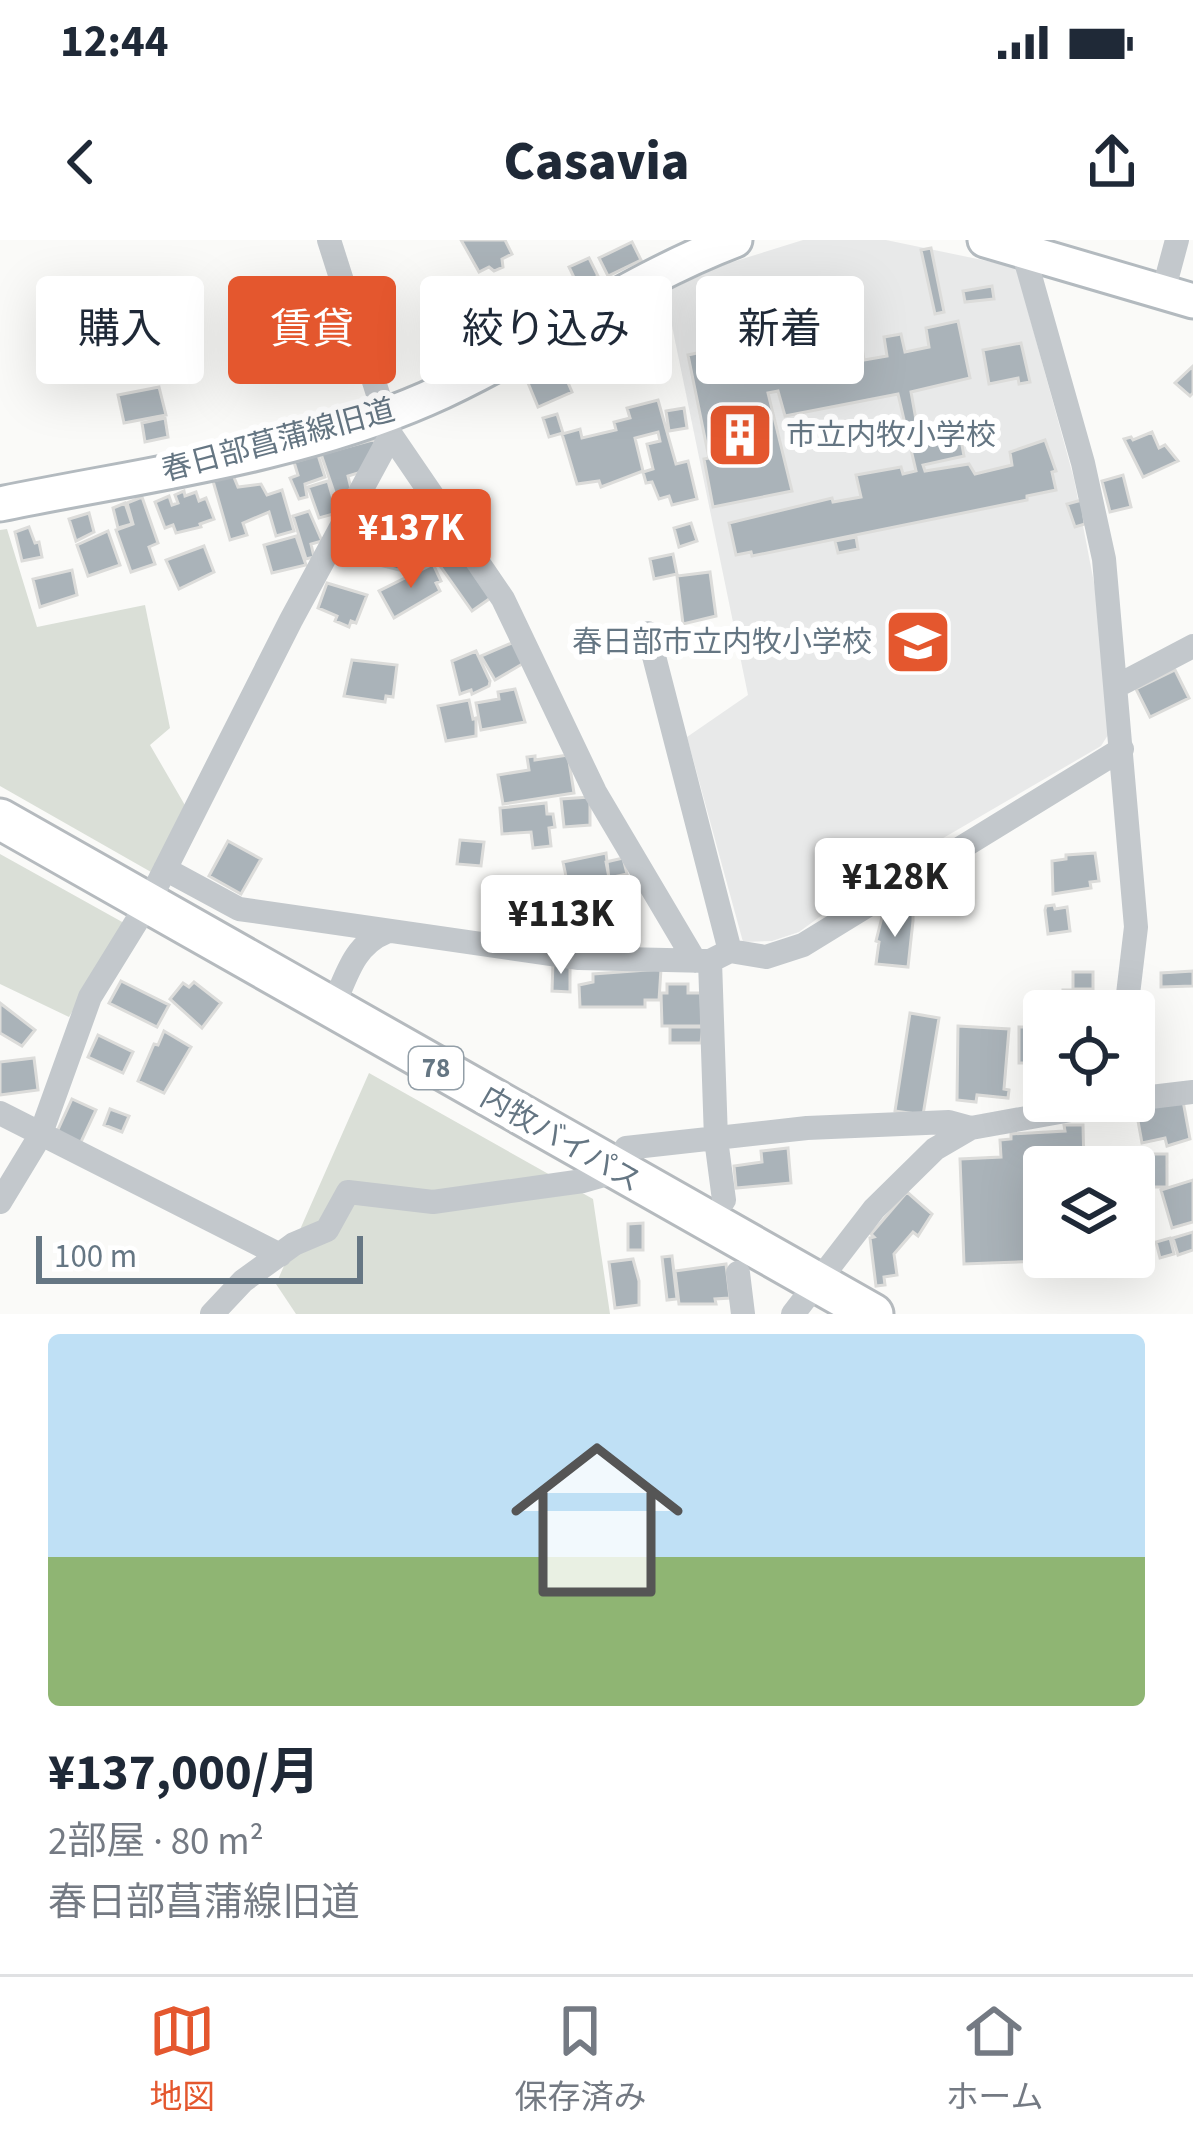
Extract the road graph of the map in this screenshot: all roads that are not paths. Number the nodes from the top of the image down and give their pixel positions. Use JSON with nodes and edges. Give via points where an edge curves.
{"nodes":[{"id":1,"x":328,"y":240,"type":"edge"},
{"id":2,"x":735,"y":240,"type":"edge"},
{"id":3,"x":986,"y":240,"type":"edge"},
{"id":4,"x":1177,"y":240,"type":"edge"},
{"id":5,"x":1023,"y":251,"type":"junction"},
{"id":6,"x":1178,"y":297,"type":"edge"},
{"id":7,"x":388,"y":425,"type":"junction"},
{"id":8,"x":0,"y":504,"type":"edge"},
{"id":9,"x":648,"y":633,"type":"dead end"},
{"id":10,"x":1193,"y":646,"type":"edge"},
{"id":11,"x":1117,"y":686,"type":"junction"},
{"id":12,"x":1122,"y":748,"type":"junction"},
{"id":13,"x":0,"y":819,"type":"edge"},
{"id":14,"x":157,"y":886,"type":"junction"},
{"id":15,"x":386,"y":932,"type":"junction"},
{"id":16,"x":712,"y":958,"type":"junction"},
{"id":17,"x":1128,"y":990,"type":"edge"},
{"id":18,"x":332,"y":1009,"type":"junction"},
{"id":19,"x":1193,"y":1092,"type":"edge"},
{"id":20,"x":1155,"y":1097,"type":"edge"},
{"id":21,"x":0,"y":1113,"type":"edge"},
{"id":22,"x":1023,"y":1118,"type":"edge"},
{"id":23,"x":971,"y":1128,"type":"junction"},
{"id":24,"x":40,"y":1136,"type":"junction"},
{"id":25,"x":716,"y":1139,"type":"junction"},
{"id":26,"x":622,"y":1160,"type":"junction"},
{"id":27,"x":724,"y":1201,"type":"dead end"},
{"id":28,"x":0,"y":1202,"type":"edge"},
{"id":29,"x":280,"y":1255,"type":"junction"},
{"id":30,"x":738,"y":1273,"type":"dead end"},
{"id":31,"x":818,"y":1283,"type":"junction"},
{"id":32,"x":212,"y":1314,"type":"edge"},
{"id":33,"x":743,"y":1314,"type":"edge"},
{"id":34,"x":793,"y":1314,"type":"edge"},
{"id":35,"x":873,"y":1314,"type":"edge"}],
"edges":[{"from":1,"to":7,"type":"street"},
{"from":2,"to":7,"type":"street","name":"春日部菖蒲線旧道"},
{"from":3,"to":5,"type":"street"},
{"from":4,"to":6,"type":"street"},
{"from":5,"to":6,"type":"street"},
{"from":5,"to":11,"type":"street","via":[[1104,559]]},
{"from":7,"to":8,"type":"street","name":"春日部菖蒲線旧道"},
{"from":7,"to":14,"type":"street"},
{"from":7,"to":16,"type":"street","via":[[503,599],[595,791]]},
{"from":9,"to":16,"type":"street"},
{"from":10,"to":11,"type":"street"},
{"from":11,"to":12,"type":"street"},
{"from":12,"to":16,"type":"street","via":[[803,945],[766,957]]},
{"from":12,"to":17,"type":"street","via":[[1136,927]]},
{"from":13,"to":14,"type":"main road","name":"内牧バイパス","number":"78"},
{"from":14,"to":15,"type":"street","via":[[239,909]]},
{"from":14,"to":18,"type":"main road","name":"内牧バイパス","number":"78"},
{"from":14,"to":24,"type":"street","via":[[90,997]]},
{"from":15,"to":16,"type":"street","via":[[579,958]]},
{"from":15,"to":18,"type":"street","via":[[358,950]]},
{"from":16,"to":25,"type":"street"},
{"from":18,"to":26,"type":"main road","name":"内牧バイパス","number":"78"},
{"from":19,"to":20,"type":"street"},
{"from":21,"to":24,"type":"street"},
{"from":22,"to":23,"type":"street"},
{"from":23,"to":25,"type":"street","via":[[874,1124]]},
{"from":23,"to":31,"type":"street","via":[[906,1174]]},
{"from":24,"to":28,"type":"street"},
{"from":24,"to":29,"type":"street"},
{"from":25,"to":26,"type":"street"},
{"from":25,"to":27,"type":"street"},
{"from":26,"to":29,"type":"street","via":[[583,1181],[433,1202],[348,1192],[327,1230]]},
{"from":26,"to":31,"type":"main road","name":"内牧バイパス","number":"78"},
{"from":29,"to":32,"type":"street"},
{"from":30,"to":33,"type":"street"},
{"from":31,"to":34,"type":"street"},
{"from":31,"to":35,"type":"main road","name":"内牧バイパス","number":"78"}]}
